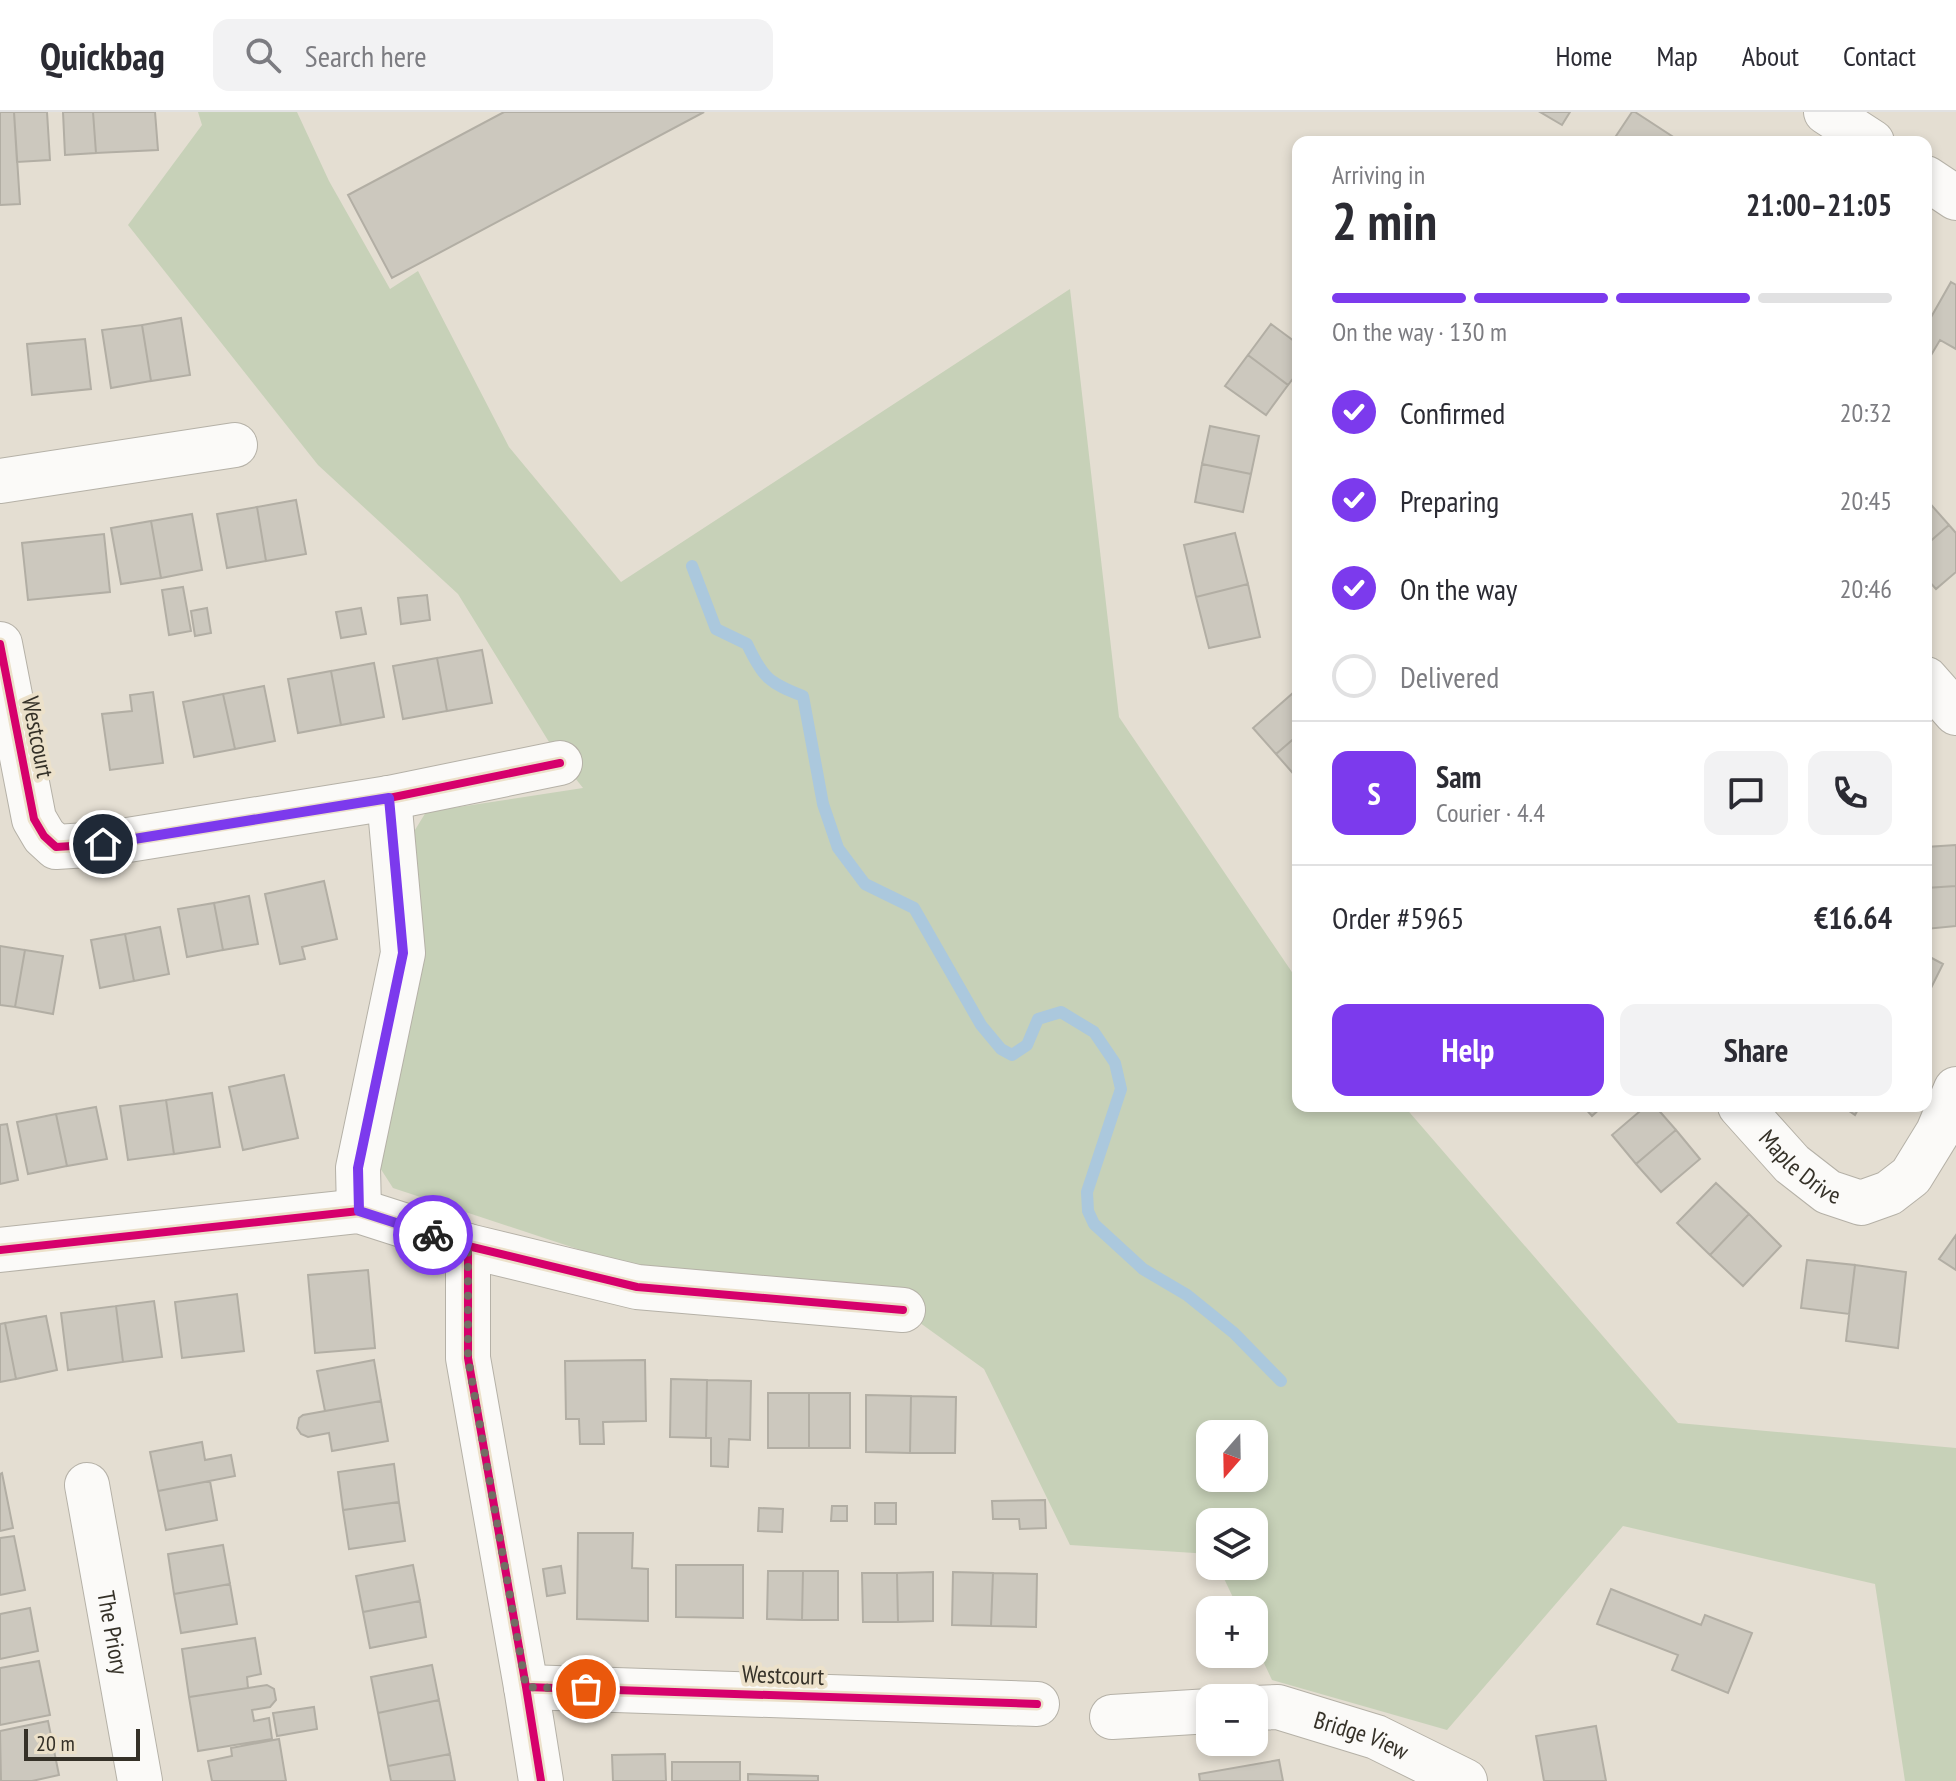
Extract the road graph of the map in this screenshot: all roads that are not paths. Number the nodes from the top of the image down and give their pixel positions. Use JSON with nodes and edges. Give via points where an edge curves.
{"nodes":[{"id":1,"x":1826,"y":112,"type":"edge"},
{"id":2,"x":1863,"y":136,"type":"edge"},
{"id":3,"x":1932,"y":182,"type":"edge"},
{"id":4,"x":1956,"y":198,"type":"edge"},
{"id":5,"x":235,"y":445,"type":"dead end"},
{"id":6,"x":0,"y":481,"type":"edge"},
{"id":7,"x":0,"y":644,"type":"edge"},
{"id":8,"x":1932,"y":686,"type":"edge"},
{"id":9,"x":1956,"y":713,"type":"edge"},
{"id":10,"x":560,"y":763,"type":"dead end"},
{"id":11,"x":389,"y":798,"type":"junction"},
{"id":12,"x":1956,"y":1089,"type":"edge"},
{"id":13,"x":1745,"y":1112,"type":"edge"},
{"id":14,"x":359,"y":1211,"type":"junction"},
{"id":15,"x":468,"y":1246,"type":"junction"},
{"id":16,"x":0,"y":1250,"type":"edge"},
{"id":17,"x":903,"y":1310,"type":"dead end"},
{"id":18,"x":87,"y":1485,"type":"dead end"},
{"id":19,"x":526,"y":1687,"type":"junction"},
{"id":20,"x":1037,"y":1704,"type":"dead end"},
{"id":21,"x":1268,"y":1707,"type":"edge"},
{"id":22,"x":1196,"y":1712,"type":"edge"},
{"id":23,"x":1112,"y":1717,"type":"dead end"},
{"id":24,"x":140,"y":1781,"type":"edge"},
{"id":25,"x":541,"y":1781,"type":"edge"},
{"id":26,"x":1465,"y":1781,"type":"edge"}],
"edges":[{"from":1,"to":2,"type":"street"},
{"from":3,"to":4,"type":"street"},
{"from":5,"to":6,"type":"street"},
{"from":7,"to":11,"type":"street","name":"Westcourt","via":[[34,819],[56,847]]},
{"from":8,"to":9,"type":"street"},
{"from":10,"to":11,"type":"street","name":"Westcourt"},
{"from":11,"to":14,"type":"street","via":[[403,953],[358,1168]]},
{"from":12,"to":13,"type":"street","name":"Maple Drive","via":[[1911,1176],[1889,1193],[1861,1203],[1828,1192],[1792,1164]]},
{"from":14,"to":15,"type":"street"},
{"from":14,"to":16,"type":"street"},
{"from":15,"to":17,"type":"street","via":[[637,1287]]},
{"from":15,"to":19,"type":"street","via":[[468,1358]]},
{"from":18,"to":24,"type":"street","name":"The Priory"},
{"from":19,"to":20,"type":"street","name":"Westcourt"},
{"from":19,"to":25,"type":"street"},
{"from":21,"to":26,"type":"street","name":"Bridge View","via":[[1376,1737]]},
{"from":22,"to":23,"type":"street"}]}
